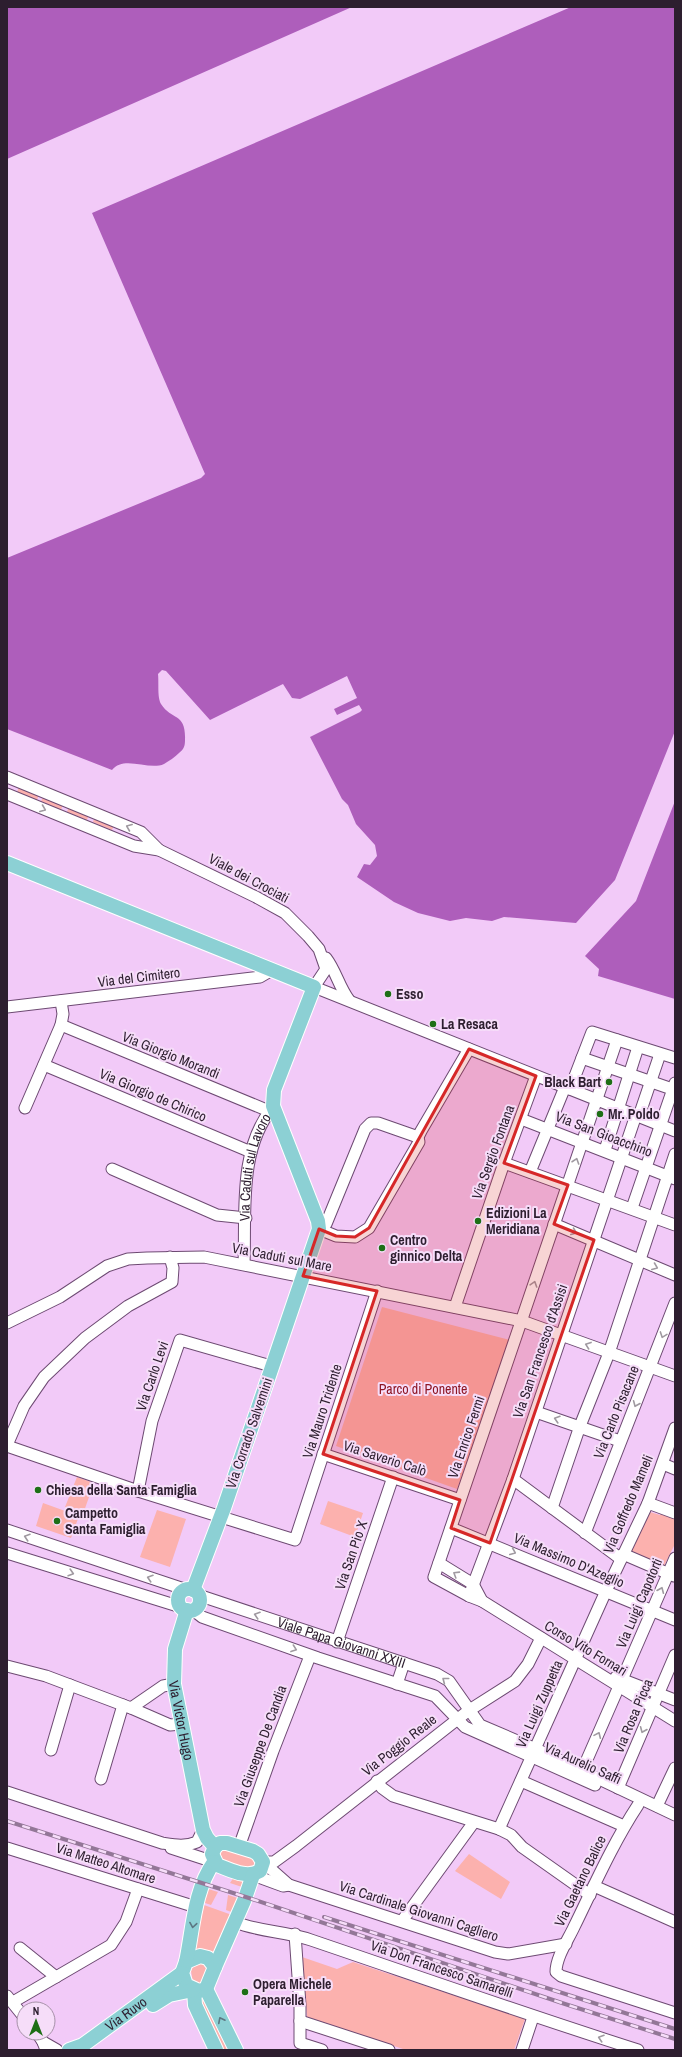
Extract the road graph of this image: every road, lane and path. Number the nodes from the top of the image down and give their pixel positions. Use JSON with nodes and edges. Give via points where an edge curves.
{"nodes":[{"id":1,"x":7,"y":777,"type":"edge"},
{"id":2,"x":7,"y":794,"type":"edge"},
{"id":3,"x":159,"y":850,"type":"junction"},
{"id":4,"x":7,"y":862,"type":"edge"},
{"id":5,"x":319,"y":949,"type":"junction"},
{"id":6,"x":332,"y":966,"type":"junction"},
{"id":7,"x":272,"y":970,"type":"junction"},
{"id":8,"x":320,"y":989,"type":"junction"},
{"id":9,"x":350,"y":1000,"type":"junction"},
{"id":10,"x":61,"y":1001,"type":"junction"},
{"id":11,"x":7,"y":1008,"type":"edge"},
{"id":12,"x":61,"y":1025,"type":"junction"},
{"id":13,"x":617,"y":1040,"type":"junction"},
{"id":14,"x":638,"y":1047,"type":"junction"},
{"id":15,"x":469,"y":1049,"type":"junction"},
{"id":16,"x":660,"y":1054,"type":"junction"},
{"id":17,"x":582,"y":1058,"type":"junction"},
{"id":18,"x":675,"y":1058,"type":"edge"},
{"id":19,"x":44,"y":1065,"type":"junction"},
{"id":20,"x":608,"y":1068,"type":"junction"},
{"id":21,"x":629,"y":1075,"type":"junction"},
{"id":22,"x":536,"y":1076,"type":"junction"},
{"id":23,"x":650,"y":1082,"type":"junction"},
{"id":24,"x":568,"y":1088,"type":"junction"},
{"id":25,"x":674,"y":1088,"type":"edge"},
{"id":26,"x":597,"y":1100,"type":"junction"},
{"id":27,"x":26,"y":1108,"type":"dead end"},
{"id":28,"x":618,"y":1108,"type":"junction"},
{"id":29,"x":271,"y":1109,"type":"junction"},
{"id":30,"x":638,"y":1116,"type":"junction"},
{"id":31,"x":521,"y":1118,"type":"junction"},
{"id":32,"x":661,"y":1125,"type":"junction"},
{"id":33,"x":548,"y":1129,"type":"junction"},
{"id":34,"x":675,"y":1130,"type":"edge"},
{"id":35,"x":418,"y":1138,"type":"junction"},
{"id":36,"x":582,"y":1142,"type":"junction"},
{"id":37,"x":605,"y":1150,"type":"junction"},
{"id":38,"x":251,"y":1152,"type":"junction"},
{"id":39,"x":675,"y":1154,"type":"edge"},
{"id":40,"x":622,"y":1157,"type":"junction"},
{"id":41,"x":504,"y":1163,"type":"junction"},
{"id":42,"x":646,"y":1167,"type":"junction"},
{"id":43,"x":112,"y":1170,"type":"dead end"},
{"id":44,"x":530,"y":1172,"type":"junction"},
{"id":45,"x":671,"y":1177,"type":"edge"},
{"id":46,"x":568,"y":1185,"type":"junction"},
{"id":47,"x":608,"y":1200,"type":"junction"},
{"id":48,"x":632,"y":1208,"type":"junction"},
{"id":49,"x":654,"y":1217,"type":"junction"},
{"id":50,"x":246,"y":1218,"type":"junction"},
{"id":51,"x":554,"y":1224,"type":"junction"},
{"id":52,"x":675,"y":1226,"type":"edge"},
{"id":53,"x":319,"y":1229,"type":"junction"},
{"id":54,"x":594,"y":1240,"type":"junction"},
{"id":55,"x":170,"y":1256,"type":"junction"},
{"id":56,"x":638,"y":1260,"type":"junction"},
{"id":57,"x":244,"y":1264,"type":"junction"},
{"id":58,"x":675,"y":1275,"type":"edge"},
{"id":59,"x":303,"y":1276,"type":"junction"},
{"id":60,"x":377,"y":1291,"type":"junction"},
{"id":61,"x":675,"y":1303,"type":"edge"},
{"id":62,"x":456,"y":1307,"type":"junction"},
{"id":63,"x":522,"y":1321,"type":"junction"},
{"id":64,"x":7,"y":1323,"type":"edge"},
{"id":65,"x":562,"y":1336,"type":"junction"},
{"id":66,"x":609,"y":1352,"type":"junction"},
{"id":67,"x":271,"y":1366,"type":"junction"},
{"id":68,"x":651,"y":1368,"type":"junction"},
{"id":69,"x":675,"y":1376,"type":"edge"},
{"id":70,"x":536,"y":1412,"type":"junction"},
{"id":71,"x":580,"y":1426,"type":"junction"},
{"id":72,"x":675,"y":1428,"type":"edge"},
{"id":73,"x":620,"y":1441,"type":"junction"},
{"id":74,"x":7,"y":1445,"type":"edge"},
{"id":75,"x":323,"y":1454,"type":"junction"},
{"id":76,"x":663,"y":1464,"type":"junction"},
{"id":77,"x":675,"y":1469,"type":"edge"},
{"id":78,"x":393,"y":1477,"type":"junction"},
{"id":79,"x":513,"y":1479,"type":"junction"},
{"id":80,"x":138,"y":1491,"type":"junction"},
{"id":81,"x":460,"y":1500,"type":"junction"},
{"id":82,"x":648,"y":1503,"type":"junction"},
{"id":83,"x":552,"y":1508,"type":"junction"},
{"id":84,"x":675,"y":1513,"type":"edge"},
{"id":85,"x":221,"y":1516,"type":"junction"},
{"id":86,"x":451,"y":1528,"type":"junction"},
{"id":87,"x":7,"y":1530,"type":"edge"},
{"id":88,"x":585,"y":1533,"type":"junction"},
{"id":89,"x":490,"y":1543,"type":"junction"},
{"id":90,"x":7,"y":1553,"type":"edge"},
{"id":91,"x":622,"y":1557,"type":"junction"},
{"id":92,"x":675,"y":1558,"type":"edge"},
{"id":93,"x":439,"y":1563,"type":"junction"},
{"id":94,"x":672,"y":1576,"type":"edge"},
{"id":95,"x":434,"y":1577,"type":"joint"},
{"id":96,"x":473,"y":1584,"type":"junction"},
{"id":97,"x":606,"y":1591,"type":"junction"},
{"id":98,"x":193,"y":1592,"type":"junction"},
{"id":99,"x":469,"y":1596,"type":"junction"},
{"id":100,"x":482,"y":1601,"type":"junction"},
{"id":101,"x":187,"y":1609,"type":"junction"},
{"id":102,"x":652,"y":1611,"type":"junction"},
{"id":103,"x":675,"y":1620,"type":"edge"},
{"id":104,"x":541,"y":1638,"type":"junction"},
{"id":105,"x":337,"y":1642,"type":"junction"},
{"id":106,"x":675,"y":1655,"type":"edge"},
{"id":107,"x":310,"y":1656,"type":"junction"},
{"id":108,"x":575,"y":1658,"type":"junction"},
{"id":109,"x":404,"y":1663,"type":"junction"},
{"id":110,"x":7,"y":1666,"type":"edge"},
{"id":111,"x":622,"y":1683,"type":"junction"},
{"id":112,"x":174,"y":1684,"type":"junction"},
{"id":113,"x":398,"y":1684,"type":"junction"},
{"id":114,"x":70,"y":1685,"type":"junction"},
{"id":115,"x":659,"y":1694,"type":"junction"},
{"id":116,"x":675,"y":1700,"type":"edge"},
{"id":117,"x":127,"y":1706,"type":"junction"},
{"id":118,"x":653,"y":1707,"type":"junction"},
{"id":119,"x":468,"y":1711,"type":"junction"},
{"id":120,"x":456,"y":1720,"type":"junction"},
{"id":121,"x":675,"y":1721,"type":"edge"},
{"id":122,"x":181,"y":1724,"type":"junction"},
{"id":123,"x":51,"y":1750,"type":"dead end"},
{"id":124,"x":534,"y":1753,"type":"junction"},
{"id":125,"x":675,"y":1768,"type":"edge"},
{"id":126,"x":582,"y":1771,"type":"junction"},
{"id":127,"x":101,"y":1779,"type":"dead end"},
{"id":128,"x":376,"y":1781,"type":"junction"},
{"id":129,"x":521,"y":1781,"type":"junction"},
{"id":130,"x":618,"y":1788,"type":"junction"},
{"id":131,"x":7,"y":1792,"type":"edge"},
{"id":132,"x":638,"y":1805,"type":"junction"},
{"id":133,"x":657,"y":1806,"type":"junction"},
{"id":134,"x":675,"y":1815,"type":"edge"},
{"id":135,"x":474,"y":1822,"type":"junction"},
{"id":136,"x":624,"y":1826,"type":"junction"},
{"id":137,"x":499,"y":1829,"type":"junction"},
{"id":138,"x":203,"y":1830,"type":"junction"},
{"id":139,"x":162,"y":1843,"type":"junction"},
{"id":140,"x":215,"y":1847,"type":"junction"},
{"id":141,"x":239,"y":1847,"type":"junction"},
{"id":142,"x":7,"y":1848,"type":"edge"},
{"id":143,"x":260,"y":1858,"type":"junction"},
{"id":144,"x":214,"y":1862,"type":"junction"},
{"id":145,"x":253,"y":1875,"type":"junction"},
{"id":146,"x":289,"y":1886,"type":"junction"},
{"id":147,"x":138,"y":1889,"type":"junction"},
{"id":148,"x":592,"y":1890,"type":"junction"},
{"id":149,"x":196,"y":1907,"type":"junction"},
{"id":150,"x":402,"y":1921,"type":"junction"},
{"id":151,"x":235,"y":1922,"type":"junction"},
{"id":152,"x":675,"y":1922,"type":"edge"},
{"id":153,"x":295,"y":1934,"type":"junction"},
{"id":154,"x":566,"y":1944,"type":"junction"},
{"id":155,"x":20,"y":1948,"type":"dead end"},
{"id":156,"x":215,"y":1967,"type":"junction"},
{"id":157,"x":184,"y":1968,"type":"junction"},
{"id":158,"x":56,"y":1977,"type":"junction"},
{"id":159,"x":198,"y":1990,"type":"junction"},
{"id":160,"x":169,"y":1995,"type":"junction"},
{"id":161,"x":10,"y":1999,"type":"edge"},
{"id":162,"x":195,"y":2005,"type":"junction"},
{"id":163,"x":675,"y":2013,"type":"edge"},
{"id":164,"x":533,"y":2017,"type":"junction"},
{"id":165,"x":300,"y":2021,"type":"junction"},
{"id":166,"x":42,"y":2042,"type":"edge"},
{"id":167,"x":57,"y":2050,"type":"edge"},
{"id":168,"x":64,"y":2050,"type":"edge"},
{"id":169,"x":69,"y":2050,"type":"edge"},
{"id":170,"x":89,"y":2050,"type":"edge"},
{"id":171,"x":216,"y":2050,"type":"edge"},
{"id":172,"x":236,"y":2050,"type":"edge"},
{"id":173,"x":322,"y":2050,"type":"edge"},
{"id":174,"x":388,"y":2050,"type":"edge"},
{"id":175,"x":522,"y":2050,"type":"edge"},
{"id":176,"x":638,"y":2050,"type":"edge"}],
"edges":[{"from":3,"to":1,"type":"street","name":"Viale dei Crociati","one_way":true,"via":[[141,832]]},
{"from":2,"to":3,"type":"street","name":"Viale dei Crociati","one_way":true,"via":[[134,846]]},
{"from":3,"to":5,"type":"street","name":"Viale dei Crociati","via":[[285,913]]},
{"from":4,"to":7,"type":"main road"},
{"from":5,"to":6,"type":"street"},
{"from":5,"to":8,"type":"street","name":"Viale dei Crociati","via":[[326,969]]},
{"from":6,"to":8,"type":"street","via":[[333,981]]},
{"from":6,"to":9,"type":"street","via":[[341,990]]},
{"from":7,"to":8,"type":"main road"},
{"from":7,"to":10,"type":"street","name":"Via del Cimitero","via":[[260,977]]},
{"from":8,"to":9,"type":"street"},
{"from":8,"to":29,"type":"main road","name":"Via Caduti sul Lavoro","via":[[274,1090]]},
{"from":9,"to":15,"type":"street"},
{"from":10,"to":11,"type":"street","name":"Via del Cimitero"},
{"from":10,"to":12,"type":"street"},
{"from":12,"to":19,"type":"street"},
{"from":12,"to":29,"type":"street","name":"Via Giorgio Morandi"},
{"from":13,"to":14,"type":"street"},
{"from":13,"to":17,"type":"street","via":[[592,1032]]},
{"from":13,"to":20,"type":"street","name":"Via Enrico Fermi"},
{"from":14,"to":16,"type":"street"},
{"from":14,"to":21,"type":"street"},
{"from":15,"to":22,"type":"street"},
{"from":15,"to":35,"type":"street"},
{"from":16,"to":18,"type":"street"},
{"from":16,"to":23,"type":"street","name":"Via San Francesco d'Assisi"},
{"from":17,"to":20,"type":"street"},
{"from":17,"to":24,"type":"street"},
{"from":19,"to":27,"type":"street"},
{"from":19,"to":38,"type":"street","name":"Via Giorgio de Chirico"},
{"from":20,"to":21,"type":"street"},
{"from":20,"to":26,"type":"street","name":"Via Enrico Fermi"},
{"from":21,"to":23,"type":"street"},
{"from":21,"to":28,"type":"street"},
{"from":22,"to":24,"type":"street"},
{"from":22,"to":31,"type":"street","name":"Via Sergio Fontana"},
{"from":23,"to":25,"type":"street"},
{"from":23,"to":30,"type":"street","name":"Via San Francesco d'Assisi"},
{"from":24,"to":26,"type":"street"},
{"from":24,"to":33,"type":"street"},
{"from":25,"to":32,"type":"street"},
{"from":26,"to":28,"type":"street"},
{"from":26,"to":36,"type":"street","name":"Via Enrico Fermi"},
{"from":28,"to":30,"type":"street"},
{"from":28,"to":37,"type":"street"},
{"from":29,"to":38,"type":"street","name":"Via Caduti sul Lavoro","via":[[256,1134]]},
{"from":29,"to":53,"type":"main road","via":[[318,1221]]},
{"from":30,"to":32,"type":"street"},
{"from":30,"to":40,"type":"street","name":"Via San Francesco d'Assisi"},
{"from":31,"to":33,"type":"street","name":"Via San Gioacchino"},
{"from":31,"to":41,"type":"street","name":"Via Sergio Fontana"},
{"from":32,"to":34,"type":"street"},
{"from":32,"to":42,"type":"street"},
{"from":33,"to":36,"type":"street","name":"Via San Gioacchino"},
{"from":33,"to":44,"type":"street"},
{"from":35,"to":53,"type":"street","via":[[419,1142],[369,1228],[355,1237],[336,1236]]},
{"from":35,"to":53,"type":"street","via":[[378,1123],[371,1123],[364,1129],[326,1224]]},
{"from":36,"to":37,"type":"street","name":"Via San Gioacchino"},
{"from":46,"to":36,"type":"street","name":"Via Enrico Fermi","one_way":true},
{"from":37,"to":40,"type":"street","name":"Via San Gioacchino"},
{"from":38,"to":50,"type":"street","name":"Via Caduti sul Lavoro","via":[[246,1186]]},
{"from":39,"to":45,"type":"street"},
{"from":40,"to":42,"type":"street","name":"Via San Gioacchino"},
{"from":40,"to":47,"type":"street","name":"Via San Francesco d'Assisi"},
{"from":41,"to":44,"type":"street"},
{"from":41,"to":62,"type":"street","name":"Via Sergio Fontana"},
{"from":42,"to":45,"type":"street","name":"Via San Gioacchino"},
{"from":42,"to":48,"type":"street"},
{"from":43,"to":50,"type":"street","via":[[217,1215]]},
{"from":44,"to":46,"type":"street"},
{"from":45,"to":49,"type":"street"},
{"from":46,"to":47,"type":"street"},
{"from":46,"to":51,"type":"street","name":"Via Enrico Fermi"},
{"from":47,"to":48,"type":"street"},
{"from":47,"to":54,"type":"street","name":"Via San Francesco d'Assisi"},
{"from":48,"to":49,"type":"street"},
{"from":49,"to":52,"type":"street"},
{"from":49,"to":56,"type":"street"},
{"from":50,"to":57,"type":"street","name":"Via Caduti sul Lavoro"},
{"from":51,"to":54,"type":"street","one_way":true},
{"from":63,"to":51,"type":"street","name":"Via Enrico Fermi","one_way":true},
{"from":53,"to":59,"type":"main road","name":"Via Corrado Salvemini"},
{"from":54,"to":56,"type":"street"},
{"from":54,"to":65,"type":"street","name":"Via San Francesco d'Assisi"},
{"from":55,"to":57,"type":"street","name":"Via Caduti sul Mare","via":[[204,1257]]},
{"from":55,"to":64,"type":"street","name":"Via Caduti sul Mare","via":[[128,1259],[107,1266],[60,1297]]},
{"from":55,"to":74,"type":"street","via":[[174,1268],[172,1282],[128,1306],[85,1338],[44,1378],[24,1406]]},
{"from":56,"to":58,"type":"street","one_way":true},
{"from":56,"to":66,"type":"street"},
{"from":57,"to":59,"type":"street","name":"Via Caduti sul Mare"},
{"from":59,"to":60,"type":"street","name":"Via Caduti sul Mare"},
{"from":59,"to":67,"type":"main road","name":"Via Corrado Salvemini"},
{"from":60,"to":62,"type":"street","name":"Via Caduti sul Mare"},
{"from":60,"to":75,"type":"street","name":"Via Mauro Tridente"},
{"from":61,"to":68,"type":"street","name":"Via Carlo Pisacane","one_way":true},
{"from":62,"to":63,"type":"street","name":"Via Caduti sul Mare"},
{"from":63,"to":65,"type":"street","name":"Via Caduti sul Mare"},
{"from":63,"to":81,"type":"street","name":"Via Enrico Fermi"},
{"from":66,"to":65,"type":"street","name":"Via Caduti sul Mare","one_way":true},
{"from":65,"to":70,"type":"street","name":"Via San Francesco d'Assisi"},
{"from":66,"to":68,"type":"street","name":"Via Caduti sul Mare"},
{"from":66,"to":71,"type":"street"},
{"from":67,"to":80,"type":"street","name":"Via Carlo Levi","via":[[180,1340],[152,1421]]},
{"from":67,"to":85,"type":"main road","name":"Via Corrado Salvemini"},
{"from":68,"to":69,"type":"street","name":"Via Caduti sul Mare"},
{"from":68,"to":73,"type":"street","name":"Via Carlo Pisacane","one_way":true},
{"from":71,"to":70,"type":"street","one_way":true},
{"from":70,"to":79,"type":"street","name":"Via San Francesco d'Assisi"},
{"from":71,"to":73,"type":"street"},
{"from":71,"to":83,"type":"street"},
{"from":72,"to":76,"type":"street","name":"Via Goffredo Mameli"},
{"from":73,"to":88,"type":"street","name":"Via Carlo Pisacane"},
{"from":74,"to":80,"type":"street"},
{"from":75,"to":78,"type":"street","name":"Via Saverio Calò"},
{"from":75,"to":85,"type":"street","name":"Via Mauro Tridente","via":[[295,1540]]},
{"from":76,"to":77,"type":"street"},
{"from":76,"to":82,"type":"street","name":"Via Goffredo Mameli"},
{"from":78,"to":81,"type":"street","name":"Via Saverio Calò"},
{"from":78,"to":105,"type":"street","name":"Via San Pio X"},
{"from":79,"to":83,"type":"street"},
{"from":79,"to":89,"type":"street","name":"Via San Francesco d'Assisi"},
{"from":80,"to":85,"type":"street"},
{"from":81,"to":86,"type":"street","name":"Via Enrico Fermi"},
{"from":82,"to":84,"type":"street"},
{"from":82,"to":91,"type":"street","name":"Via Goffredo Mameli"},
{"from":83,"to":88,"type":"street"},
{"from":85,"to":98,"type":"main road","name":"Via Corrado Salvemini"},
{"from":86,"to":89,"type":"street","name":"Via Massimo D'Azeglio"},
{"from":86,"to":93,"type":"street","name":"Via Enrico Fermi"},
{"from":98,"to":87,"type":"street","name":"Viale Papa Giovanni XXIII","one_way":true},
{"from":88,"to":91,"type":"street"},
{"from":89,"to":96,"type":"street","name":"Via San Francesco d'Assisi"},
{"from":89,"to":97,"type":"street","name":"Via Massimo D'Azeglio","one_way":true},
{"from":90,"to":101,"type":"street","name":"Viale Papa Giovanni XXIII","one_way":true},
{"from":91,"to":94,"type":"street"},
{"from":91,"to":97,"type":"street","name":"Via Goffredo Mameli"},
{"from":92,"to":94,"type":"street","name":"Via Luigi Capotorti"},
{"from":93,"to":95,"type":"street","name":"Via Enrico Fermi"},
{"from":96,"to":93,"type":"street","one_way":true},
{"from":102,"to":94,"type":"street","name":"Via Luigi Capotorti","one_way":true},
{"from":95,"to":99,"type":"street","name":"Corso Vito Fornari"},
{"from":96,"to":99,"type":"street","name":"Via San Francesco d'Assisi"},
{"from":96,"to":100,"type":"street"},
{"from":97,"to":102,"type":"street","name":"Via Massimo D'Azeglio"},
{"from":97,"to":108,"type":"street","name":"Via Luigi Zuppetta"},
{"from":98,"to":101,"type":"main road","via":[[199,1604]]},
{"from":98,"to":101,"type":"main road","via":[[179,1596]]},
{"from":105,"to":98,"type":"street","name":"Viale Papa Giovanni XXIII","one_way":true},
{"from":99,"to":100,"type":"street","name":"Corso Vito Fornari"},
{"from":100,"to":104,"type":"street","name":"Corso Vito Fornari"},
{"from":101,"to":107,"type":"street","name":"Viale Papa Giovanni XXIII","one_way":true,"via":[[202,1617]]},
{"from":101,"to":112,"type":"main road","name":"Via Victor Hugo","via":[[175,1649]]},
{"from":102,"to":103,"type":"street","name":"Via Massimo D'Azeglio"},
{"from":102,"to":111,"type":"street","name":"Via Luigi Capotorti"},
{"from":104,"to":108,"type":"street","name":"Corso Vito Fornari"},
{"from":104,"to":119,"type":"street","name":"Via Poggio Reale","via":[[528,1664],[515,1681]]},
{"from":105,"to":109,"type":"street","name":"Viale Papa Giovanni XXIII"},
{"from":106,"to":115,"type":"street","name":"Via Rosa Picca"},
{"from":107,"to":113,"type":"street","name":"Viale Papa Giovanni XXIII"},
{"from":107,"to":141,"type":"street","name":"Via Giuseppe De Candia","via":[[272,1751]]},
{"from":108,"to":111,"type":"street","name":"Corso Vito Fornari","via":[[598,1673]]},
{"from":108,"to":124,"type":"street","name":"Via Luigi Zuppetta"},
{"from":109,"to":113,"type":"street"},
{"from":119,"to":109,"type":"street","name":"Viale Papa Giovanni XXIII","one_way":true,"via":[[445,1678]]},
{"from":110,"to":114,"type":"street"},
{"from":111,"to":115,"type":"street"},
{"from":111,"to":118,"type":"street","name":"Corso Vito Fornari"},
{"from":126,"to":111,"type":"street","name":"Via Luigi Capotorti","one_way":true},
{"from":112,"to":117,"type":"street","via":[[163,1686]]},
{"from":112,"to":122,"type":"main road","name":"Via Victor Hugo"},
{"from":113,"to":120,"type":"street","name":"Viale Papa Giovanni XXIII","via":[[435,1696]]},
{"from":114,"to":117,"type":"street"},
{"from":114,"to":123,"type":"street"},
{"from":115,"to":116,"type":"street"},
{"from":115,"to":118,"type":"street","name":"Via Rosa Picca"},
{"from":117,"to":122,"type":"street","via":[[170,1725]]},
{"from":117,"to":127,"type":"street"},
{"from":118,"to":121,"type":"street","name":"Corso Vito Fornari"},
{"from":118,"to":130,"type":"street","name":"Via Rosa Picca","one_way":true},
{"from":119,"to":120,"type":"street","name":"Via Poggio Reale"},
{"from":119,"to":124,"type":"street","name":"Via Aurelio Saffi","via":[[480,1725]]},
{"from":120,"to":124,"type":"street","name":"Via Aurelio Saffi","via":[[465,1727]]},
{"from":120,"to":128,"type":"street","name":"Via Poggio Reale"},
{"from":122,"to":138,"type":"main road","name":"Via Victor Hugo"},
{"from":124,"to":126,"type":"street","name":"Via Aurelio Saffi"},
{"from":124,"to":129,"type":"street","name":"Via Luigi Zuppetta"},
{"from":124,"to":132,"type":"street","name":"Via Aurelio Saffi"},
{"from":125,"to":133,"type":"street"},
{"from":126,"to":130,"type":"street","name":"Via Aurelio Saffi"},
{"from":128,"to":135,"type":"street","via":[[393,1796]]},
{"from":128,"to":143,"type":"street","name":"Via Poggio Reale","via":[[279,1858]]},
{"from":129,"to":136,"type":"street"},
{"from":129,"to":137,"type":"street","name":"Via Luigi Zuppetta"},
{"from":130,"to":133,"type":"street","name":"Via Aurelio Saffi"},
{"from":131,"to":139,"type":"street"},
{"from":132,"to":133,"type":"street","name":"Via Aurelio Saffi"},
{"from":132,"to":136,"type":"street","name":"Via Gaetano Balice"},
{"from":133,"to":134,"type":"street","name":"Via Aurelio Saffi"},
{"from":135,"to":137,"type":"street"},
{"from":135,"to":150,"type":"street"},
{"from":136,"to":148,"type":"street","name":"Via Gaetano Balice"},
{"from":137,"to":148,"type":"street","via":[[511,1835],[522,1848]]},
{"from":138,"to":139,"type":"street","via":[[197,1842],[190,1845]]},
{"from":138,"to":140,"type":"main road"},
{"from":139,"to":144,"type":"street","via":[[179,1852]]},
{"from":140,"to":141,"type":"main road","via":[[220,1843]]},
{"from":140,"to":144,"type":"main road","via":[[212,1854]]},
{"from":141,"to":143,"type":"main road"},
{"from":142,"to":147,"type":"street","name":"Via Matteo Altomare"},
{"from":143,"to":145,"type":"main road","via":[[260,1871]]},
{"from":143,"to":146,"type":"street","name":"Via Cardinale Giovanni Cagliero"},
{"from":144,"to":145,"type":"main road","via":[[230,1870]]},
{"from":144,"to":149,"type":"main road","via":[[206,1875]]},
{"from":145,"to":146,"type":"street","name":"Via Cardinale Giovanni Cagliero"},
{"from":145,"to":151,"type":"main road"},
{"from":146,"to":150,"type":"street","name":"Via Cardinale Giovanni Cagliero"},
{"from":147,"to":149,"type":"street","name":"Via Matteo Altomare"},
{"from":147,"to":158,"type":"street","via":[[126,1922],[111,1945]]},
{"from":148,"to":152,"type":"street"},
{"from":148,"to":154,"type":"street","name":"Via Gaetano Balice"},
{"from":149,"to":157,"type":"main road","one_way":true},
{"from":150,"to":154,"type":"street","name":"Via Cardinale Giovanni Cagliero","via":[[508,1954]]},
{"from":151,"to":153,"type":"street","name":"Via Don Francesco Samarelli","via":[[249,1928]]},
{"from":151,"to":156,"type":"main road"},
{"from":153,"to":164,"type":"street","name":"Via Don Francesco Samarelli"},
{"from":153,"to":165,"type":"street"},
{"from":154,"to":163,"type":"street","name":"Via Gaetano Balice","via":[[556,1972],[562,1976]]},
{"from":155,"to":158,"type":"street"},
{"from":156,"to":157,"type":"main road","name":"Via Ruvo","via":[[212,1961],[204,1956],[195,1957]]},
{"from":156,"to":159,"type":"main road"},
{"from":157,"to":159,"type":"main road","via":[[186,1985]]},
{"from":157,"to":169,"type":"main road","name":"Via Ruvo","via":[[155,1995],[82,2045]]},
{"from":158,"to":161,"type":"street"},
{"from":159,"to":160,"type":"main road","name":"Via Ruvo"},
{"from":159,"to":162,"type":"main road"},
{"from":172,"to":159,"type":"main road","one_way":true},
{"from":160,"to":162,"type":"main road"},
{"from":160,"to":170,"type":"main road","name":"Via Ruvo"},
{"from":162,"to":171,"type":"main road"},
{"from":164,"to":175,"type":"street"},
{"from":176,"to":164,"type":"street","name":"Via Don Francesco Samarelli","one_way":true},
{"from":165,"to":173,"type":"street","via":[[300,2043]]},
{"from":165,"to":174,"type":"street"},
{"from":166,"to":167,"type":"street"},
{"from":167,"to":168,"type":"main road"}]}
